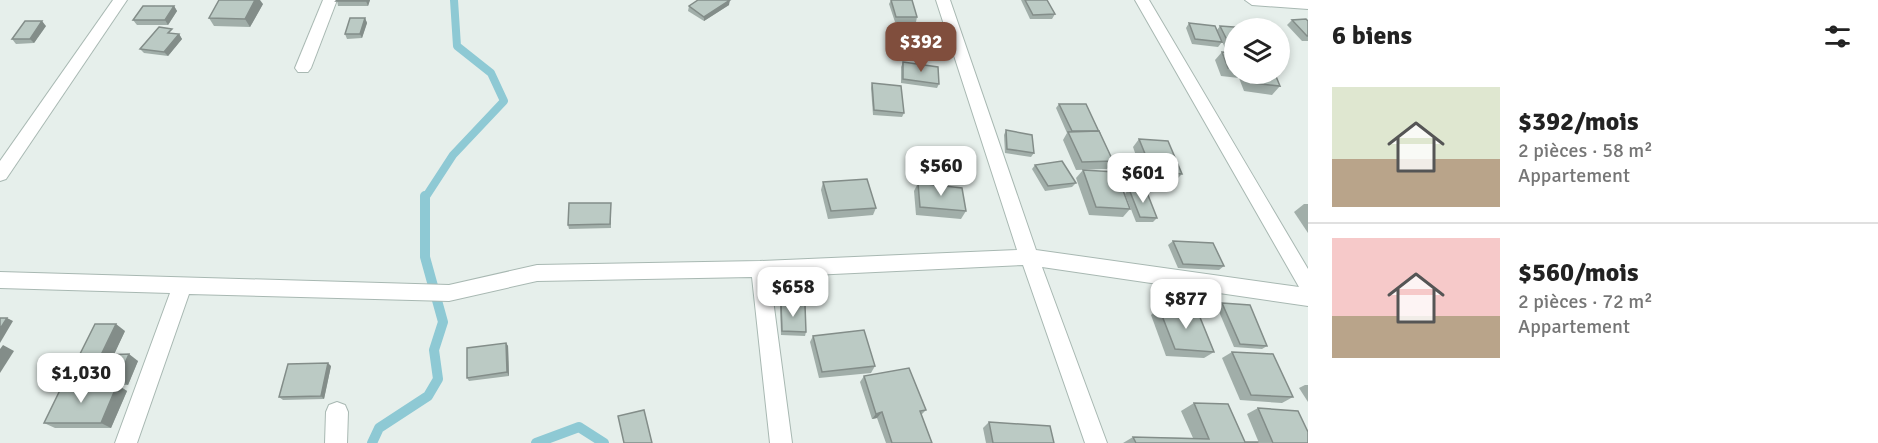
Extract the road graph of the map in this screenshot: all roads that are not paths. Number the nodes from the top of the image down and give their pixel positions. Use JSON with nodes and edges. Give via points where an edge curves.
{"nodes":[{"id":1,"x":120,"y":0,"type":"edge"},
{"id":2,"x":330,"y":0,"type":"edge"},
{"id":3,"x":943,"y":0,"type":"edge"},
{"id":4,"x":1142,"y":0,"type":"edge"},
{"id":5,"x":1252,"y":0,"type":"edge"},
{"id":6,"x":1308,"y":4,"type":"edge"},
{"id":7,"x":303,"y":68,"type":"dead end"},
{"id":8,"x":0,"y":174,"type":"edge"},
{"id":9,"x":1029,"y":257,"type":"junction"},
{"id":10,"x":760,"y":269,"type":"junction"},
{"id":11,"x":0,"y":280,"type":"edge"},
{"id":12,"x":182,"y":286,"type":"junction"},
{"id":13,"x":1308,"y":286,"type":"edge"},
{"id":14,"x":1308,"y":297,"type":"edge"},
{"id":15,"x":337,"y":412,"type":"dead end"},
{"id":16,"x":126,"y":443,"type":"edge"},
{"id":17,"x":336,"y":443,"type":"edge"},
{"id":18,"x":781,"y":443,"type":"edge"},
{"id":19,"x":1096,"y":443,"type":"edge"}],
"edges":[{"from":1,"to":8,"type":"street"},
{"from":2,"to":7,"type":"street"},
{"from":3,"to":9,"type":"street"},
{"from":4,"to":13,"type":"street"},
{"from":5,"to":6,"type":"street"},
{"from":9,"to":10,"type":"street"},
{"from":9,"to":14,"type":"street"},
{"from":9,"to":19,"type":"street"},
{"from":10,"to":12,"type":"street","via":[[537,273],[449,293]]},
{"from":10,"to":18,"type":"street"},
{"from":11,"to":12,"type":"street"},
{"from":12,"to":16,"type":"street"},
{"from":15,"to":17,"type":"street"}]}
